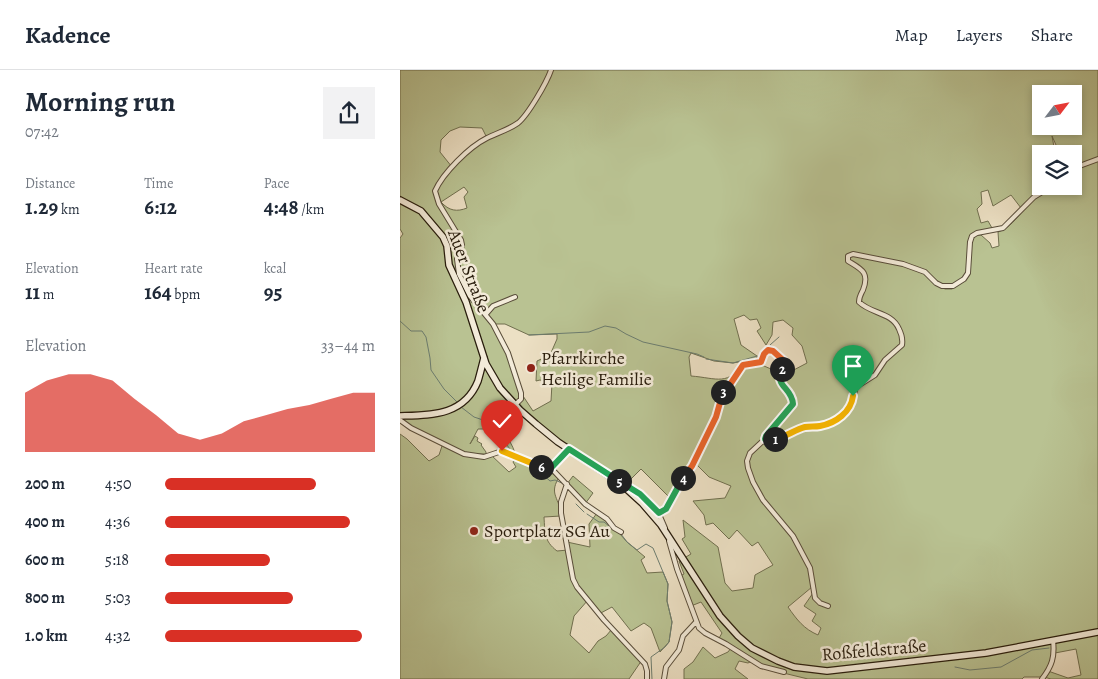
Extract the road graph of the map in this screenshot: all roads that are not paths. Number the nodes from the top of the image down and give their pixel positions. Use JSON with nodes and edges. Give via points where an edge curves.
{"nodes":[{"id":1,"x":551,"y":70,"type":"edge"},
{"id":2,"x":1098,"y":159,"type":"edge"},
{"id":3,"x":1082,"y":165,"type":"edge"},
{"id":4,"x":1037,"y":195,"type":"edge"},
{"id":5,"x":400,"y":200,"type":"edge"},
{"id":6,"x":515,"y":297,"type":"dead end"},
{"id":7,"x":486,"y":314,"type":"junction"},
{"id":8,"x":484,"y":357,"type":"junction"},
{"id":9,"x":489,"y":369,"type":"junction"},
{"id":10,"x":480,"y":376,"type":"junction"},
{"id":11,"x":493,"y":377,"type":"junction"},
{"id":12,"x":515,"y":405,"type":"junction"},
{"id":13,"x":402,"y":417,"type":"edge"},
{"id":14,"x":765,"y":439,"type":"junction"},
{"id":15,"x":569,"y":449,"type":"junction"},
{"id":16,"x":551,"y":468,"type":"junction"},
{"id":17,"x":620,"y":482,"type":"junction"},
{"id":18,"x":567,"y":484,"type":"junction"},
{"id":19,"x":659,"y":513,"type":"junction"},
{"id":20,"x":621,"y":532,"type":"dead end"},
{"id":21,"x":667,"y":535,"type":"junction"},
{"id":22,"x":828,"y":606,"type":"dead end"},
{"id":23,"x":696,"y":622,"type":"junction"},
{"id":24,"x":1098,"y":632,"type":"edge"},
{"id":25,"x":1053,"y":640,"type":"junction"},
{"id":26,"x":784,"y":672,"type":"dead end"},
{"id":27,"x":647,"y":679,"type":"edge"},
{"id":28,"x":664,"y":679,"type":"edge"},
{"id":29,"x":1042,"y":679,"type":"edge"}],
"edges":[{"from":1,"to":7,"type":"street","via":[[525,116],[512,127],[471,149],[435,191],[439,204],[461,240],[457,262],[462,280],[474,302]]},
{"from":2,"to":3,"type":"street"},
{"from":4,"to":14,"type":"street","via":[[1003,228],[974,235],[970,242],[968,273],[950,287],[942,286],[925,272],[903,264],[853,254],[848,256],[848,261],[865,275],[859,302],[895,321],[902,336],[902,345],[885,360],[875,375],[857,385],[852,404],[840,417],[780,438]]},
{"from":5,"to":8,"type":"main road","name":"Auer Straße","via":[[421,211],[443,237],[449,265],[466,302]]},
{"from":6,"to":7,"type":"street","via":[[492,306]]},
{"from":7,"to":12,"type":"street","via":[[508,354],[521,393]]},
{"from":8,"to":9,"type":"main road","name":"Auer Straße"},
{"from":8,"to":10,"type":"main road"},
{"from":9,"to":10,"type":"main road"},
{"from":9,"to":11,"type":"main road","name":"Roßfeldstraße"},
{"from":10,"to":11,"type":"main road"},
{"from":10,"to":13,"type":"main road","via":[[474,388],[454,408],[435,415]]},
{"from":11,"to":12,"type":"main road","name":"Roßfeldstraße"},
{"from":12,"to":15,"type":"main road","name":"Roßfeldstraße"},
{"from":13,"to":16,"type":"street","via":[[404,423],[464,454],[484,457],[502,451]]},
{"from":14,"to":19,"type":"street","via":[[792,406],[793,400],[779,380],[784,363],[769,349],[761,362],[743,365],[726,388],[692,466],[666,509]]},
{"from":14,"to":22,"type":"street","via":[[748,456],[750,474],[762,500],[790,532],[810,568],[815,598]]},
{"from":15,"to":16,"type":"street"},
{"from":15,"to":17,"type":"main road","name":"Roßfeldstraße"},
{"from":16,"to":18,"type":"street"},
{"from":17,"to":19,"type":"street","name":"Roßfeldstraße","via":[[640,494]]},
{"from":17,"to":21,"type":"main road","name":"Roßfeldstraße","via":[[642,503]]},
{"from":18,"to":20,"type":"street","via":[[585,504]]},
{"from":18,"to":27,"type":"street","via":[[561,513],[573,579],[604,620],[645,664]]},
{"from":19,"to":21,"type":"street","name":"Roßfeldstraße"},
{"from":21,"to":23,"type":"street"},
{"from":21,"to":25,"type":"main road","name":"Roßfeldstraße","via":[[727,625],[752,648],[794,666],[827,671],[986,653]]},
{"from":23,"to":26,"type":"street","via":[[705,633],[766,669]]},
{"from":23,"to":28,"type":"street","via":[[683,636],[666,667]]},
{"from":24,"to":25,"type":"main road","name":"Roßfeldstraße"},
{"from":25,"to":29,"type":"street","via":[[1053,661]]}]}
